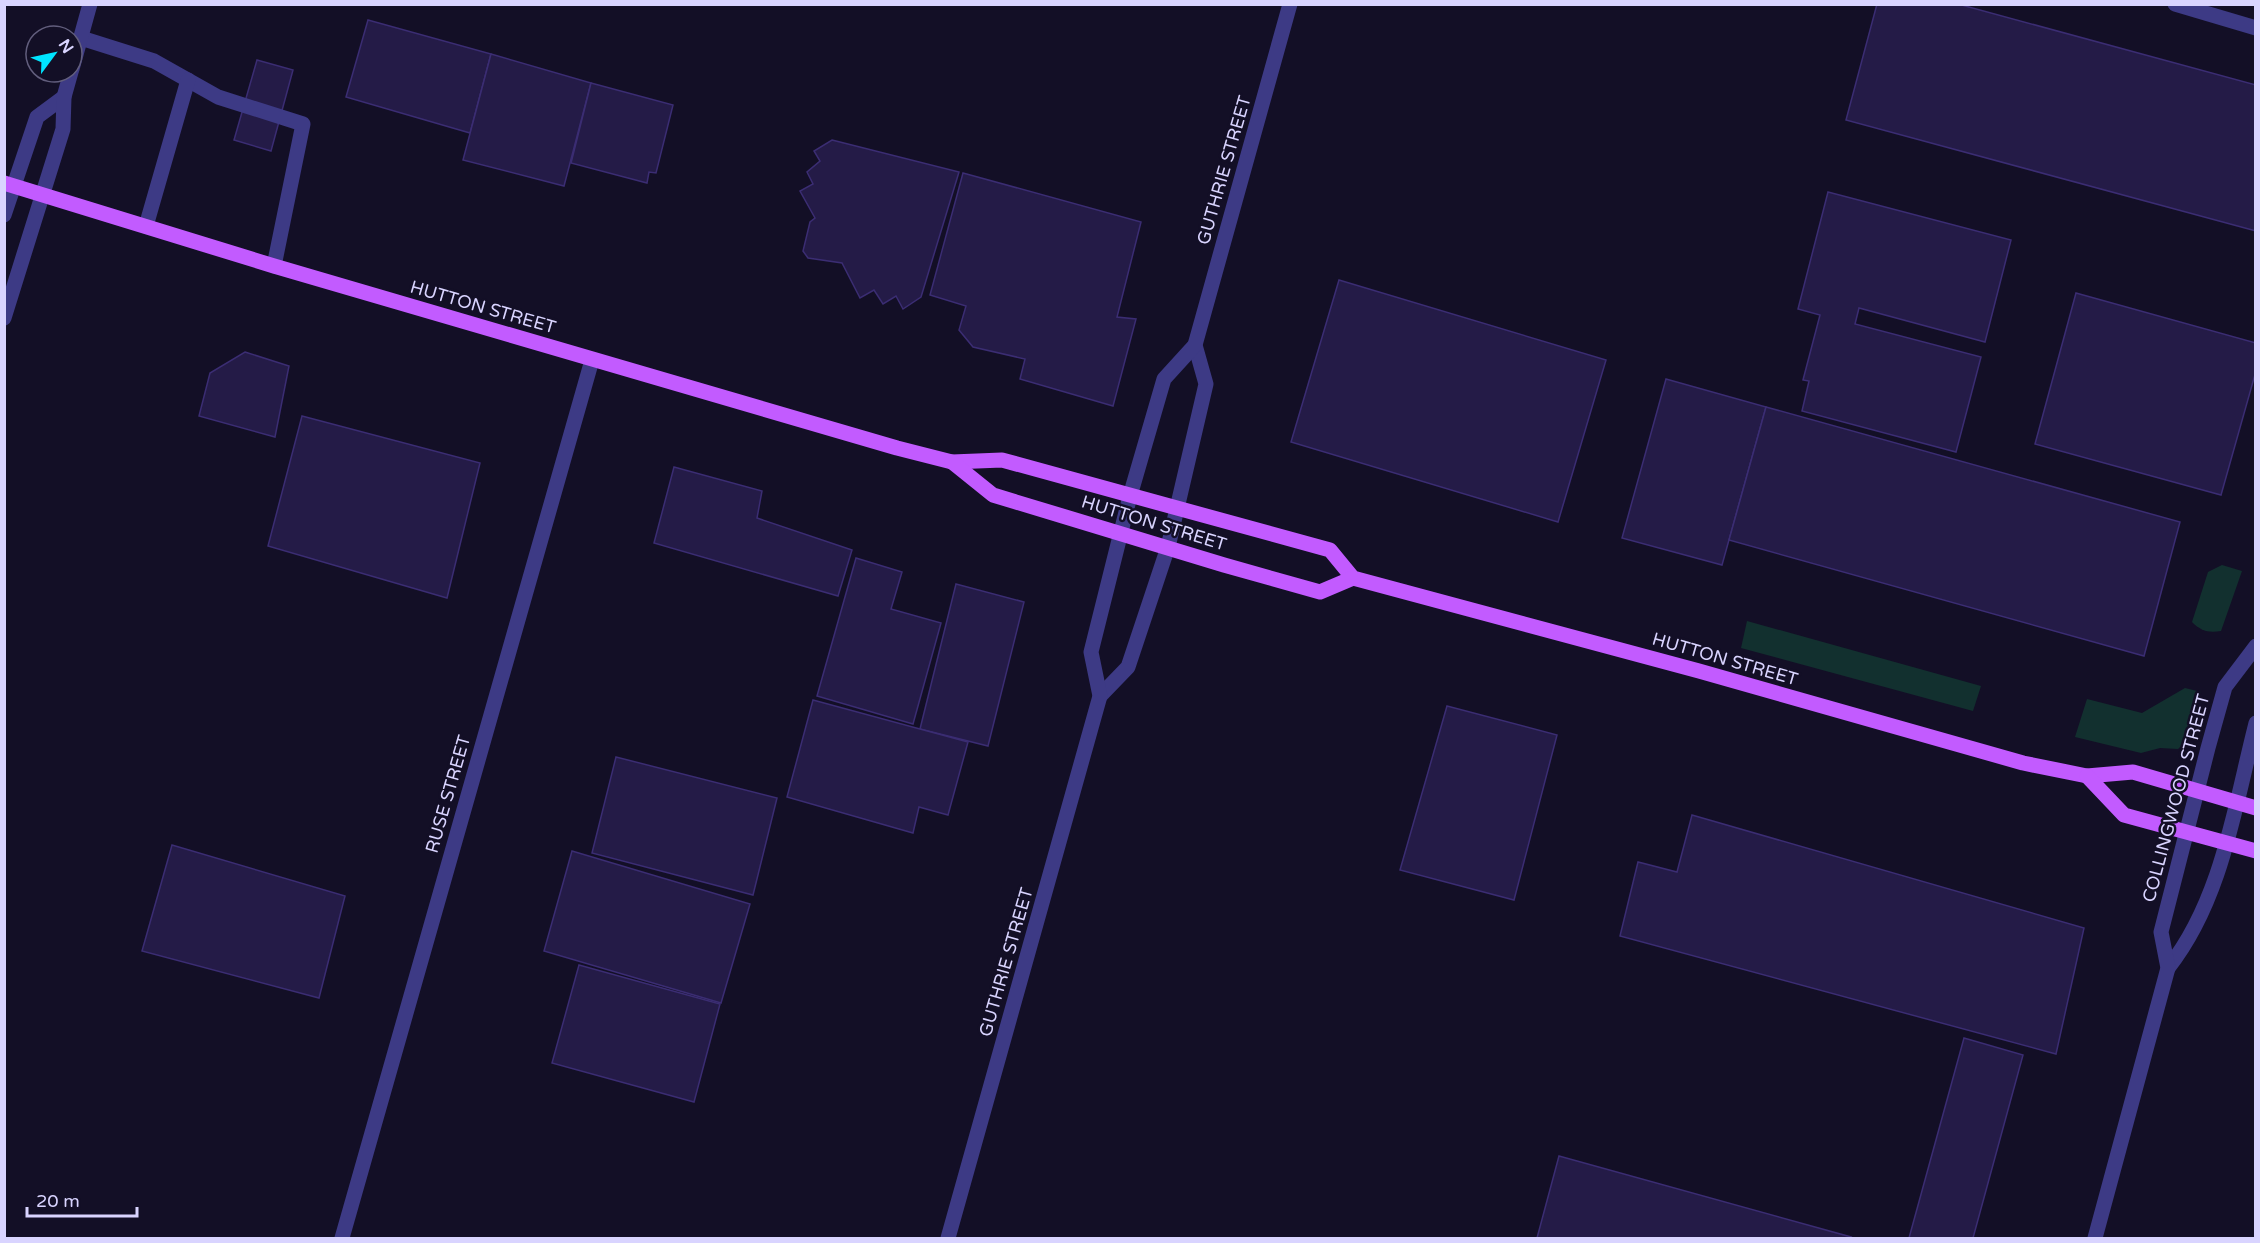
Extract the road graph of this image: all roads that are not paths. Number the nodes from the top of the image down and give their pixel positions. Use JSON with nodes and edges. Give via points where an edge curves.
{"nodes":[{"id":1,"x":90,"y":4,"type":"edge"},
{"id":2,"x":1290,"y":4,"type":"edge"},
{"id":3,"x":2175,"y":4,"type":"edge"},
{"id":4,"x":84,"y":27,"type":"edge"},
{"id":5,"x":2256,"y":28,"type":"edge"},
{"id":6,"x":84,"y":39,"type":"edge"},
{"id":7,"x":188,"y":80,"type":"junction"},
{"id":8,"x":68,"y":84,"type":"edge"},
{"id":9,"x":64,"y":97,"type":"junction"},
{"id":10,"x":9,"y":185,"type":"edge"},
{"id":11,"x":42,"y":195,"type":"junction"},
{"id":12,"x":4,"y":215,"type":"edge"},
{"id":13,"x":146,"y":226,"type":"junction"},
{"id":14,"x":274,"y":266,"type":"junction"},
{"id":15,"x":4,"y":318,"type":"edge"},
{"id":16,"x":1195,"y":345,"type":"junction"},
{"id":17,"x":592,"y":360,"type":"junction"},
{"id":18,"x":952,"y":462,"type":"junction"},
{"id":19,"x":1130,"y":496,"type":"junction"},
{"id":20,"x":1177,"y":506,"type":"junction"},
{"id":21,"x":1121,"y":534,"type":"junction"},
{"id":22,"x":1168,"y":547,"type":"junction"},
{"id":23,"x":1353,"y":578,"type":"junction"},
{"id":24,"x":2256,"y":646,"type":"edge"},
{"id":25,"x":1100,"y":696,"type":"junction"},
{"id":26,"x":2256,"y":723,"type":"edge"},
{"id":27,"x":2087,"y":776,"type":"junction"},
{"id":28,"x":2197,"y":790,"type":"junction"},
{"id":29,"x":2236,"y":801,"type":"junction"},
{"id":30,"x":2256,"y":808,"type":"edge"},
{"id":31,"x":2188,"y":833,"type":"junction"},
{"id":32,"x":2227,"y":842,"type":"junction"},
{"id":33,"x":2256,"y":851,"type":"edge"},
{"id":34,"x":2168,"y":968,"type":"junction"},
{"id":35,"x":342,"y":1239,"type":"edge"},
{"id":36,"x":948,"y":1239,"type":"edge"},
{"id":37,"x":2095,"y":1239,"type":"edge"}],
"edges":[{"from":1,"to":4,"type":"street"},
{"from":2,"to":16,"type":"street","name":"GUTHRIE STREET"},
{"from":3,"to":5,"type":"street"},
{"from":6,"to":7,"type":"street","via":[[154,61]]},
{"from":7,"to":13,"type":"street"},
{"from":7,"to":14,"type":"street","via":[[218,97],[303,124]]},
{"from":8,"to":9,"type":"street"},
{"from":9,"to":10,"type":"street","via":[[37,117]]},
{"from":9,"to":11,"type":"street","via":[[63,129]]},
{"from":10,"to":11,"type":"main road","name":"HUTTON STREET"},
{"from":10,"to":12,"type":"street"},
{"from":11,"to":13,"type":"main road","name":"HUTTON STREET"},
{"from":11,"to":15,"type":"street"},
{"from":13,"to":14,"type":"main road","name":"HUTTON STREET"},
{"from":14,"to":17,"type":"main road","name":"HUTTON STREET"},
{"from":16,"to":19,"type":"street","name":"GUTHRIE STREET","via":[[1164,379]]},
{"from":16,"to":20,"type":"street","name":"GUTHRIE STREET","via":[[1206,384]]},
{"from":17,"to":18,"type":"main road","name":"HUTTON STREET"},
{"from":17,"to":35,"type":"street","name":"RUSE STREET"},
{"from":18,"to":19,"type":"main road","name":"HUTTON STREET","via":[[1002,459]]},
{"from":18,"to":21,"type":"main road","name":"HUTTON STREET","via":[[993,495]]},
{"from":19,"to":20,"type":"main road","name":"HUTTON STREET"},
{"from":19,"to":21,"type":"street","name":"GUTHRIE STREET"},
{"from":20,"to":22,"type":"street","name":"GUTHRIE STREET"},
{"from":20,"to":23,"type":"main road","name":"HUTTON STREET","via":[[1330,550]]},
{"from":21,"to":22,"type":"main road","name":"HUTTON STREET"},
{"from":21,"to":25,"type":"street","name":"GUTHRIE STREET","via":[[1091,652]]},
{"from":22,"to":23,"type":"main road","name":"HUTTON STREET","via":[[1320,592]]},
{"from":22,"to":25,"type":"street","name":"GUTHRIE STREET","via":[[1128,667]]},
{"from":23,"to":27,"type":"main road","name":"HUTTON STREET","via":[[2023,763]]},
{"from":24,"to":28,"type":"street","name":"COLLINGWOOD STREET","via":[[2225,687]]},
{"from":25,"to":36,"type":"street","name":"GUTHRIE STREET"},
{"from":26,"to":29,"type":"street","name":"COLLINGWOOD STREET"},
{"from":27,"to":28,"type":"main road","name":"HUTTON STREET","via":[[2133,772]]},
{"from":27,"to":31,"type":"main road","via":[[2124,815]]},
{"from":28,"to":29,"type":"main road","name":"HUTTON STREET"},
{"from":28,"to":31,"type":"street","name":"COLLINGWOOD STREET"},
{"from":29,"to":30,"type":"main road","name":"HUTTON STREET"},
{"from":29,"to":32,"type":"street","name":"COLLINGWOOD STREET"},
{"from":31,"to":32,"type":"main road"},
{"from":31,"to":34,"type":"street","name":"COLLINGWOOD STREET","via":[[2161,932]]},
{"from":32,"to":33,"type":"main road"},
{"from":32,"to":34,"type":"street","name":"COLLINGWOOD STREET","via":[[2188,943]]},
{"from":34,"to":37,"type":"street","name":"COLLINGWOOD STREET"}]}
